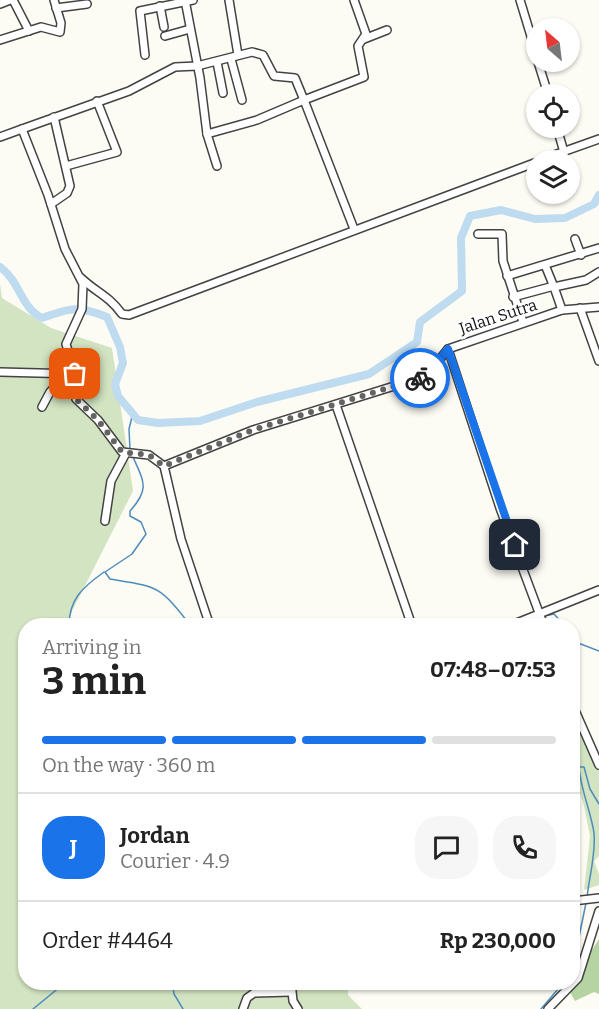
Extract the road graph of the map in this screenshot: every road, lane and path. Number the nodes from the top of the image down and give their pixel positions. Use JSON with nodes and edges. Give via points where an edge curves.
{"nodes":[{"id":1,"x":12,"y":0,"type":"edge"},
{"id":2,"x":146,"y":0,"type":"edge"},
{"id":3,"x":194,"y":0,"type":"edge"},
{"id":4,"x":229,"y":0,"type":"edge"},
{"id":5,"x":354,"y":0,"type":"edge"},
{"id":6,"x":520,"y":0,"type":"edge"},
{"id":7,"x":185,"y":1,"type":"edge"},
{"id":8,"x":0,"y":4,"type":"edge"},
{"id":9,"x":55,"y":4,"type":"edge"},
{"id":10,"x":87,"y":4,"type":"dead end"},
{"id":11,"x":160,"y":6,"type":"junction"},
{"id":12,"x":145,"y":9,"type":"junction"},
{"id":13,"x":526,"y":20,"type":"edge"},
{"id":14,"x":164,"y":27,"type":"dead end"},
{"id":15,"x":190,"y":29,"type":"junction"},
{"id":16,"x":387,"y":30,"type":"dead end"},
{"id":17,"x":29,"y":31,"type":"junction"},
{"id":18,"x":165,"y":36,"type":"dead end"},
{"id":19,"x":364,"y":39,"type":"junction"},
{"id":20,"x":0,"y":40,"type":"edge"},
{"id":21,"x":145,"y":55,"type":"dead end"},
{"id":22,"x":235,"y":57,"type":"junction"},
{"id":23,"x":217,"y":62,"type":"junction"},
{"id":24,"x":197,"y":66,"type":"junction"},
{"id":25,"x":223,"y":93,"type":"dead end"},
{"id":26,"x":242,"y":100,"type":"dead end"},
{"id":27,"x":304,"y":100,"type":"junction"},
{"id":28,"x":97,"y":101,"type":"junction"},
{"id":29,"x":54,"y":117,"type":"junction"},
{"id":30,"x":22,"y":129,"type":"junction"},
{"id":31,"x":207,"y":134,"type":"junction"},
{"id":32,"x":0,"y":137,"type":"edge"},
{"id":33,"x":599,"y":139,"type":"edge"},
{"id":34,"x":569,"y":150,"type":"edge"},
{"id":35,"x":66,"y":166,"type":"junction"},
{"id":36,"x":217,"y":166,"type":"dead end"},
{"id":37,"x":526,"y":166,"type":"edge"},
{"id":38,"x":51,"y":204,"type":"junction"},
{"id":39,"x":354,"y":229,"type":"junction"},
{"id":40,"x":478,"y":234,"type":"dead end"},
{"id":41,"x":575,"y":239,"type":"dead end"},
{"id":42,"x":599,"y":248,"type":"edge"},
{"id":43,"x":581,"y":255,"type":"junction"},
{"id":44,"x":545,"y":265,"type":"junction"},
{"id":45,"x":599,"y":272,"type":"edge"},
{"id":46,"x":507,"y":276,"type":"junction"},
{"id":47,"x":81,"y":278,"type":"junction"},
{"id":48,"x":554,"y":287,"type":"junction"},
{"id":49,"x":513,"y":297,"type":"junction"},
{"id":50,"x":599,"y":307,"type":"edge"},
{"id":51,"x":580,"y":308,"type":"junction"},
{"id":52,"x":562,"y":310,"type":"junction"},
{"id":53,"x":523,"y":322,"type":"junction"},
{"id":54,"x":448,"y":349,"type":"junction"},
{"id":55,"x":599,"y":361,"type":"edge"},
{"id":56,"x":0,"y":372,"type":"edge"},
{"id":57,"x":71,"y":374,"type":"junction"},
{"id":58,"x":336,"y":405,"type":"junction"},
{"id":59,"x":42,"y":407,"type":"dead end"},
{"id":60,"x":129,"y":453,"type":"junction"},
{"id":61,"x":164,"y":466,"type":"junction"},
{"id":62,"x":105,"y":521,"type":"dead end"},
{"id":63,"x":599,"y":590,"type":"edge"},
{"id":64,"x":207,"y":618,"type":"edge"},
{"id":65,"x":409,"y":618,"type":"edge"},
{"id":66,"x":542,"y":618,"type":"edge"},
{"id":67,"x":544,"y":618,"type":"edge"},
{"id":68,"x":580,"y":722,"type":"edge"},
{"id":69,"x":599,"y":765,"type":"edge"},
{"id":70,"x":599,"y":897,"type":"edge"},
{"id":71,"x":580,"y":900,"type":"edge"},
{"id":72,"x":599,"y":911,"type":"edge"},
{"id":73,"x":580,"y":972,"type":"edge"},
{"id":74,"x":566,"y":990,"type":"edge"},
{"id":75,"x":291,"y":992,"type":"joint"},
{"id":76,"x":243,"y":1009,"type":"edge"},
{"id":77,"x":298,"y":1009,"type":"edge"},
{"id":78,"x":548,"y":1009,"type":"edge"}],
"edges":[{"from":1,"to":8,"type":"street"},
{"from":1,"to":17,"type":"street"},
{"from":2,"to":12,"type":"street"},
{"from":3,"to":7,"type":"street"},
{"from":4,"to":22,"type":"street"},
{"from":5,"to":19,"type":"street","via":[[365,30]]},
{"from":6,"to":13,"type":"street"},
{"from":7,"to":11,"type":"street"},
{"from":7,"to":15,"type":"street"},
{"from":9,"to":10,"type":"street"},
{"from":9,"to":17,"type":"street","via":[[62,22],[60,32],[45,27]]},
{"from":11,"to":12,"type":"street"},
{"from":11,"to":14,"type":"street"},
{"from":12,"to":21,"type":"street","via":[[138,16]]},
{"from":15,"to":18,"type":"street"},
{"from":15,"to":24,"type":"street"},
{"from":16,"to":19,"type":"street"},
{"from":17,"to":20,"type":"street"},
{"from":19,"to":27,"type":"street","via":[[358,46],[364,77]]},
{"from":22,"to":23,"type":"street"},
{"from":22,"to":26,"type":"street"},
{"from":22,"to":27,"type":"street","via":[[252,52],[262,55],[274,75],[295,78]]},
{"from":23,"to":24,"type":"street"},
{"from":23,"to":25,"type":"street"},
{"from":24,"to":28,"type":"street","via":[[175,67],[137,88]]},
{"from":24,"to":31,"type":"street"},
{"from":27,"to":31,"type":"street","via":[[257,120]]},
{"from":27,"to":39,"type":"street"},
{"from":28,"to":29,"type":"street"},
{"from":28,"to":35,"type":"street","via":[[117,152]]},
{"from":29,"to":30,"type":"street"},
{"from":29,"to":35,"type":"street"},
{"from":30,"to":32,"type":"street"},
{"from":30,"to":38,"type":"street"},
{"from":31,"to":36,"type":"street"},
{"from":33,"to":34,"type":"street"},
{"from":35,"to":38,"type":"street","via":[[69,190]]},
{"from":37,"to":39,"type":"street"},
{"from":38,"to":47,"type":"street","via":[[65,249]]},
{"from":39,"to":47,"type":"street","via":[[129,315],[122,314],[109,298]]},
{"from":40,"to":46,"type":"street","via":[[502,234]]},
{"from":41,"to":43,"type":"street"},
{"from":42,"to":43,"type":"street"},
{"from":43,"to":44,"type":"street"},
{"from":44,"to":46,"type":"street"},
{"from":44,"to":48,"type":"street"},
{"from":45,"to":48,"type":"street","via":[[586,280]]},
{"from":46,"to":49,"type":"street"},
{"from":47,"to":57,"type":"street","via":[[82,309],[66,344]]},
{"from":48,"to":49,"type":"street"},
{"from":48,"to":52,"type":"street"},
{"from":49,"to":53,"type":"street"},
{"from":50,"to":51,"type":"street","name":"Jalan Sutra"},
{"from":51,"to":52,"type":"street","name":"Jalan Sutra"},
{"from":51,"to":55,"type":"street"},
{"from":52,"to":53,"type":"street","name":"Jalan Sutra"},
{"from":53,"to":54,"type":"street","name":"Jalan Sutra"},
{"from":54,"to":58,"type":"street","via":[[427,375]]},
{"from":54,"to":66,"type":"street","name":"Jalan Sutra"},
{"from":56,"to":57,"type":"street"},
{"from":57,"to":59,"type":"street","via":[[50,392]]},
{"from":57,"to":60,"type":"street","via":[[82,379],[76,399],[98,420],[117,447]]},
{"from":58,"to":61,"type":"street","via":[[253,430]]},
{"from":58,"to":65,"type":"street"},
{"from":60,"to":61,"type":"street","via":[[149,455]]},
{"from":60,"to":62,"type":"street","via":[[111,481]]},
{"from":61,"to":64,"type":"street","via":[[176,519]]},
{"from":63,"to":67,"type":"street"},
{"from":68,"to":69,"type":"street"},
{"from":70,"to":71,"type":"street"},
{"from":72,"to":73,"type":"street"},
{"from":74,"to":78,"type":"street"},
{"from":75,"to":76,"type":"street","via":[[254,993]]},
{"from":75,"to":77,"type":"street"}]}
